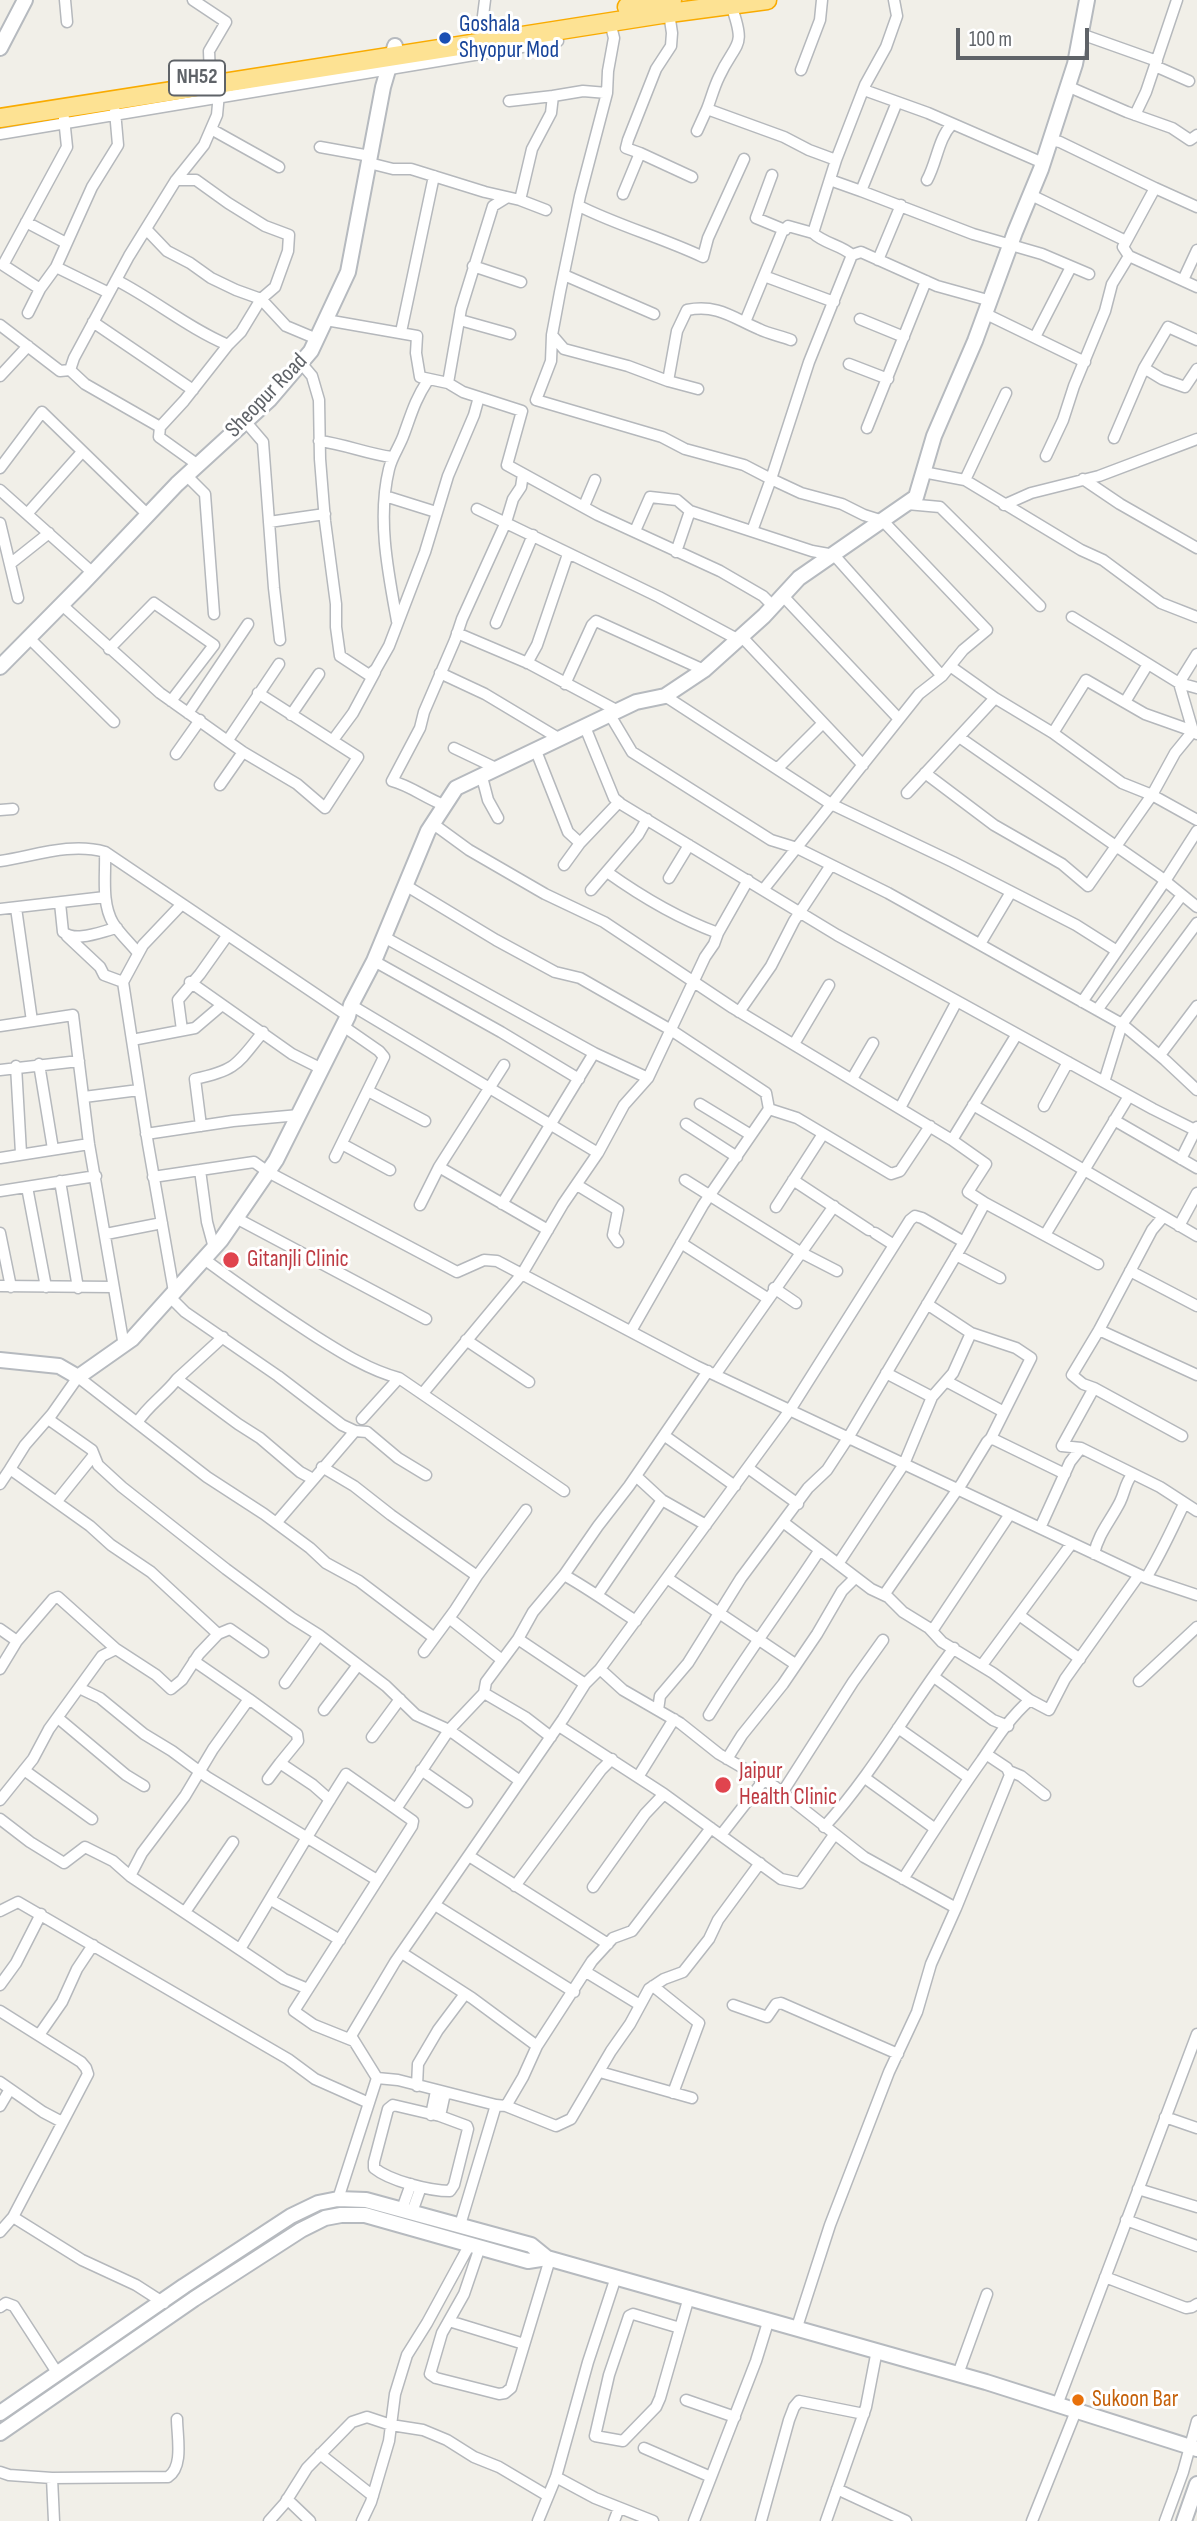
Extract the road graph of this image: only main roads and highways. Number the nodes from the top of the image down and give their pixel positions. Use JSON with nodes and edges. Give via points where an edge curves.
{"nodes":[{"id":1,"x":767,"y":0,"type":"edge"},
{"id":2,"x":670,"y":7,"type":"edge"},
{"id":3,"x":392,"y":57,"type":"junction"},
{"id":4,"x":216,"y":85,"type":"junction"},
{"id":5,"x":0,"y":108,"type":"edge"},
{"id":6,"x":0,"y":118,"type":"edge"}],
"edges":[{"from":1,"to":2,"type":"highway","number":"NH52"},
{"from":2,"to":3,"type":"highway","number":"NH52","via":[[610,22]]},
{"from":2,"to":3,"type":"highway","number":"NH52","via":[[481,32]]},
{"from":3,"to":4,"type":"highway","number":"NH52"},
{"from":4,"to":5,"type":"highway","number":"NH52"},
{"from":4,"to":6,"type":"highway","number":"NH52","via":[[63,116]]}]}
